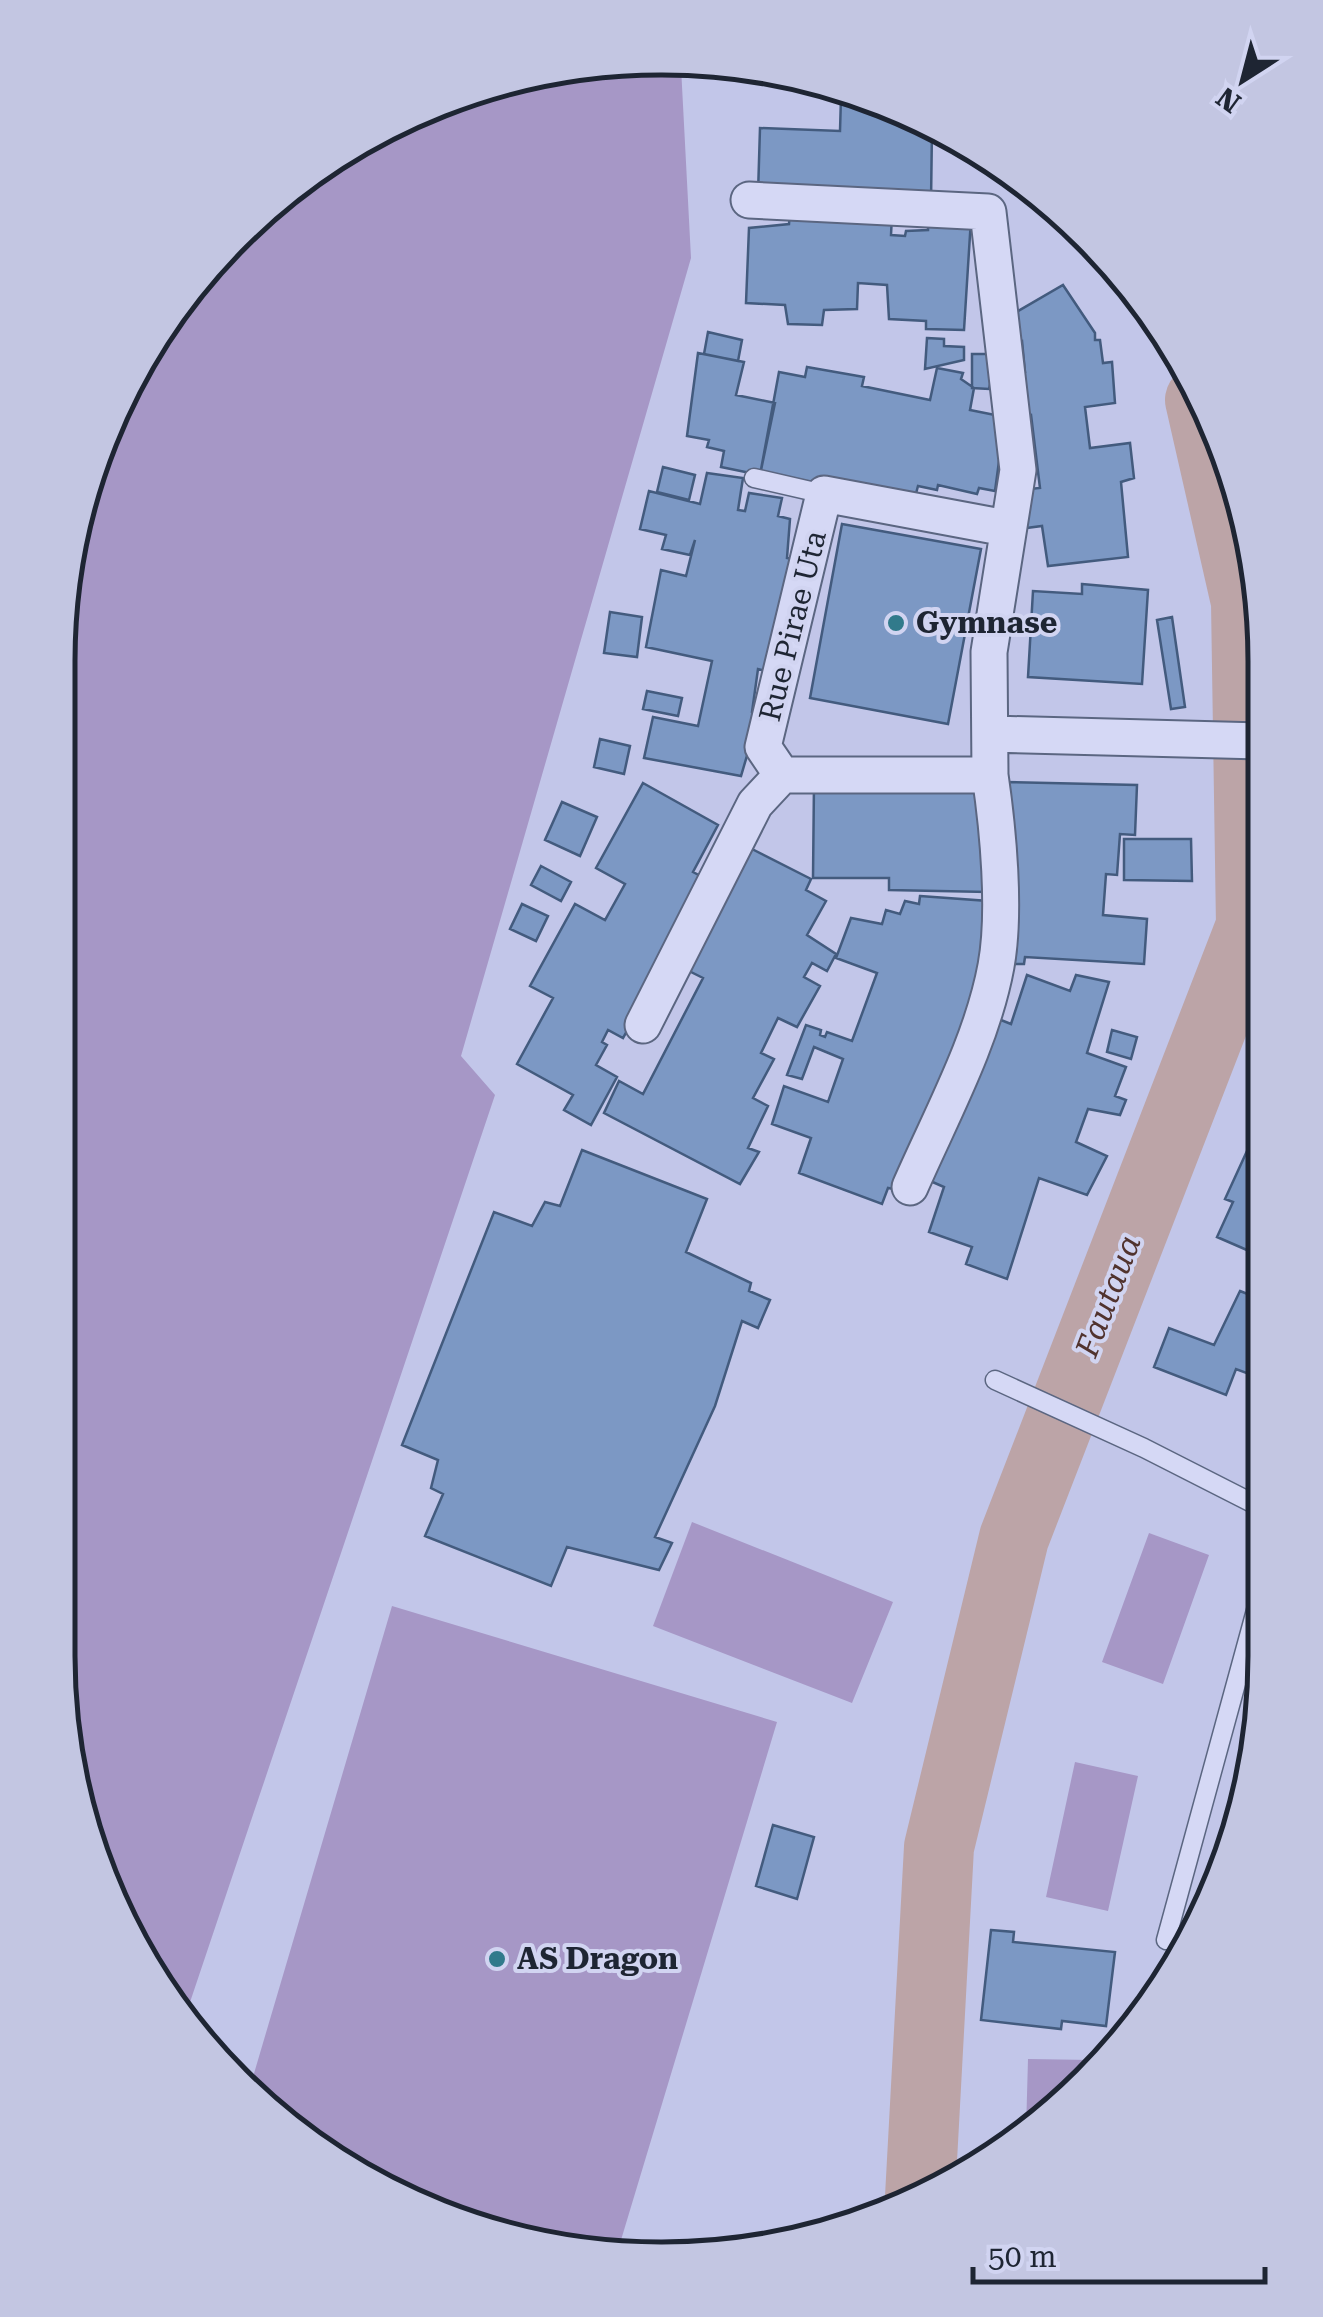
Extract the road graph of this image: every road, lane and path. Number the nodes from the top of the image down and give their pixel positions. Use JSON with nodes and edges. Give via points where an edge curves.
{"nodes":[{"id":1,"x":749,"y":200,"type":"dead end"},
{"id":2,"x":754,"y":478,"type":"dead end"},
{"id":3,"x":824,"y":494,"type":"junction"},
{"id":4,"x":1006,"y":528,"type":"junction"},
{"id":5,"x":992,"y":734,"type":"junction"},
{"id":6,"x":1248,"y":740,"type":"edge"},
{"id":7,"x":990,"y":774,"type":"junction"},
{"id":8,"x":782,"y":775,"type":"junction"},
{"id":9,"x":643,"y":1025,"type":"dead end"},
{"id":10,"x":910,"y":1187,"type":"dead end"},
{"id":11,"x":995,"y":1380,"type":"dead end"},
{"id":12,"x":1248,"y":1501,"type":"edge"},
{"id":13,"x":1248,"y":1640,"type":"edge"},
{"id":14,"x":1166,"y":1940,"type":"dead end"}],
"edges":[{"from":1,"to":4,"type":"street","via":[[988,212],[1018,470]]},
{"from":2,"to":3,"type":"lane"},
{"from":3,"to":4,"type":"street","name":"Rue Pirae Uta"},
{"from":3,"to":8,"type":"street","name":"Rue Pirae Uta","via":[[764,747]]},
{"from":4,"to":5,"type":"street","via":[[989,652]]},
{"from":5,"to":6,"type":"street"},
{"from":5,"to":7,"type":"street"},
{"from":7,"to":8,"type":"street"},
{"from":7,"to":10,"type":"street","via":[[998,828],[997,961],[970,1046]]},
{"from":8,"to":9,"type":"street","via":[[754,804]]},
{"from":11,"to":12,"type":"lane"},
{"from":13,"to":14,"type":"lane"}]}
